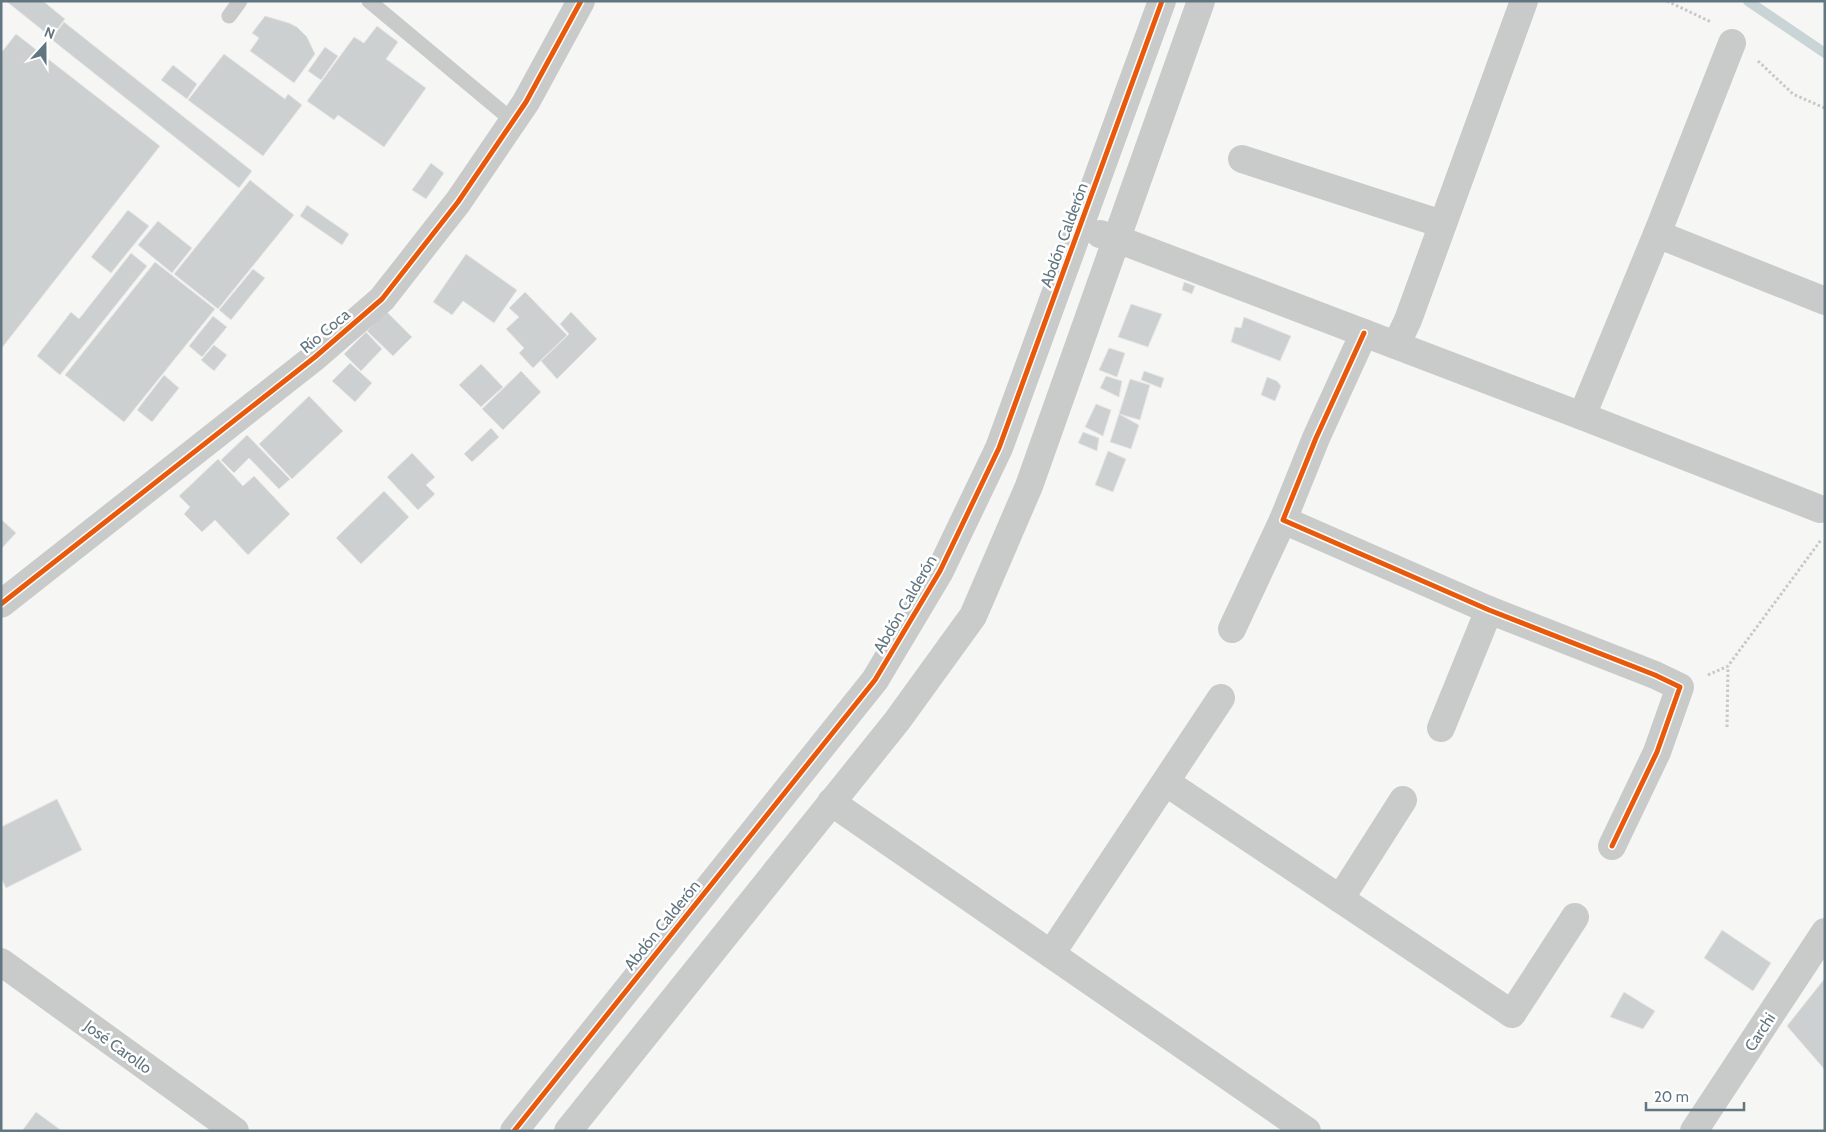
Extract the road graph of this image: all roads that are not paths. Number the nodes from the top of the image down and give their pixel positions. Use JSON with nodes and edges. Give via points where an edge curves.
{"nodes":[{"id":1,"x":240,"y":1,"type":"edge"},
{"id":2,"x":369,"y":1,"type":"edge"},
{"id":3,"x":581,"y":1,"type":"edge"},
{"id":4,"x":1162,"y":1,"type":"edge"},
{"id":5,"x":1201,"y":1,"type":"edge"},
{"id":6,"x":1524,"y":1,"type":"edge"},
{"id":7,"x":229,"y":16,"type":"dead end"},
{"id":8,"x":1732,"y":43,"type":"dead end"},
{"id":9,"x":513,"y":121,"type":"junction"},
{"id":10,"x":1242,"y":159,"type":"dead end"},
{"id":11,"x":1442,"y":224,"type":"junction"},
{"id":12,"x":1079,"y":228,"type":"junction"},
{"id":13,"x":1657,"y":234,"type":"junction"},
{"id":14,"x":1117,"y":239,"type":"junction"},
{"id":15,"x":1825,"y":301,"type":"edge"},
{"id":16,"x":1364,"y":333,"type":"junction"},
{"id":17,"x":1396,"y":345,"type":"junction"},
{"id":18,"x":1582,"y":416,"type":"junction"},
{"id":19,"x":1283,"y":520,"type":"junction"},
{"id":20,"x":1822,"y":522,"type":"edge"},
{"id":21,"x":1,"y":604,"type":"edge"},
{"id":22,"x":1489,"y":610,"type":"junction"},
{"id":23,"x":1232,"y":629,"type":"dead end"},
{"id":24,"x":1221,"y":698,"type":"dead end"},
{"id":25,"x":1441,"y":728,"type":"dead end"},
{"id":26,"x":1167,"y":782,"type":"junction"},
{"id":27,"x":1403,"y":800,"type":"dead end"},
{"id":28,"x":831,"y":802,"type":"junction"},
{"id":29,"x":1612,"y":846,"type":"dead end"},
{"id":30,"x":1340,"y":899,"type":"junction"},
{"id":31,"x":1575,"y":917,"type":"dead end"},
{"id":32,"x":1825,"y":932,"type":"edge"},
{"id":33,"x":1052,"y":954,"type":"junction"},
{"id":34,"x":1,"y":962,"type":"edge"},
{"id":35,"x":235,"y":1131,"type":"edge"},
{"id":36,"x":514,"y":1131,"type":"edge"},
{"id":37,"x":568,"y":1131,"type":"edge"},
{"id":38,"x":1307,"y":1131,"type":"edge"},
{"id":39,"x":1694,"y":1131,"type":"edge"}],
"edges":[{"from":1,"to":7,"type":"lane"},
{"from":2,"to":9,"type":"lane"},
{"from":3,"to":9,"type":"street","name":"Río Coca"},
{"from":4,"to":12,"type":"street","name":"Abdón Calderón"},
{"from":5,"to":14,"type":"street"},
{"from":6,"to":11,"type":"street"},
{"from":8,"to":13,"type":"street"},
{"from":9,"to":21,"type":"street","name":"Río Coca","via":[[458,202],[382,299],[315,357]]},
{"from":10,"to":11,"type":"street"},
{"from":11,"to":17,"type":"street"},
{"from":12,"to":14,"type":"street"},
{"from":12,"to":36,"type":"street","name":"Abdón Calderón","via":[[999,448],[940,571],[875,680]]},
{"from":13,"to":15,"type":"street"},
{"from":13,"to":18,"type":"street"},
{"from":14,"to":16,"type":"street"},
{"from":14,"to":28,"type":"street","via":[[1029,486],[973,616],[897,720]]},
{"from":16,"to":17,"type":"street"},
{"from":16,"to":19,"type":"street"},
{"from":17,"to":18,"type":"street"},
{"from":18,"to":20,"type":"street"},
{"from":19,"to":22,"type":"street"},
{"from":19,"to":23,"type":"street"},
{"from":22,"to":25,"type":"street"},
{"from":22,"to":29,"type":"street","via":[[1680,687],[1657,752]]},
{"from":24,"to":26,"type":"street"},
{"from":26,"to":30,"type":"street"},
{"from":26,"to":33,"type":"street"},
{"from":27,"to":30,"type":"street"},
{"from":28,"to":33,"type":"street"},
{"from":28,"to":37,"type":"street"},
{"from":30,"to":31,"type":"street","via":[[1512,1014]]},
{"from":32,"to":39,"type":"street","name":"Carchi"},
{"from":33,"to":38,"type":"street"},
{"from":34,"to":35,"type":"street","name":"José Carollo"}]}
